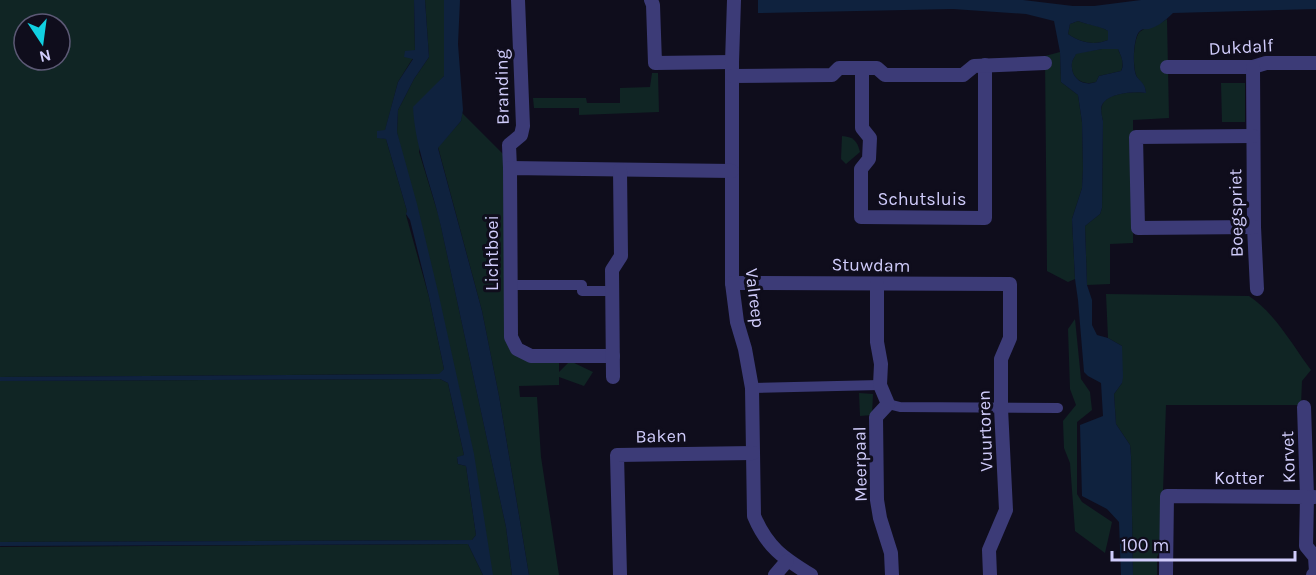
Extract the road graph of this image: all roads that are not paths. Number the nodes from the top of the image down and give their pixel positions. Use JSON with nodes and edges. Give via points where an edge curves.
{"nodes":[{"id":1,"x":518,"y":0,"type":"edge"},
{"id":2,"x":651,"y":0,"type":"edge"},
{"id":3,"x":734,"y":0,"type":"edge"},
{"id":4,"x":1045,"y":63,"type":"dead end"},
{"id":5,"x":1316,"y":63,"type":"edge"},
{"id":6,"x":985,"y":65,"type":"junction"},
{"id":7,"x":1167,"y":67,"type":"dead end"},
{"id":8,"x":1253,"y":67,"type":"junction"},
{"id":9,"x":862,"y":68,"type":"junction"},
{"id":10,"x":732,"y":69,"type":"junction"},
{"id":11,"x":1253,"y":136,"type":"junction"},
{"id":12,"x":510,"y":168,"type":"junction"},
{"id":13,"x":620,"y":170,"type":"junction"},
{"id":14,"x":732,"y":171,"type":"junction"},
{"id":15,"x":1254,"y":227,"type":"junction"},
{"id":16,"x":732,"y":283,"type":"junction"},
{"id":17,"x":877,"y":284,"type":"junction"},
{"id":18,"x":1010,"y":284,"type":"joint"},
{"id":19,"x":510,"y":285,"type":"junction"},
{"id":20,"x":1257,"y":289,"type":"dead end"},
{"id":21,"x":613,"y":291,"type":"junction"},
{"id":22,"x":613,"y":356,"type":"junction"},
{"id":23,"x":613,"y":377,"type":"dead end"},
{"id":24,"x":880,"y":385,"type":"junction"},
{"id":25,"x":752,"y":388,"type":"junction"},
{"id":26,"x":888,"y":404,"type":"junction"},
{"id":27,"x":1304,"y":407,"type":"dead end"},
{"id":28,"x":1001,"y":408,"type":"junction"},
{"id":29,"x":1058,"y":408,"type":"dead end"},
{"id":30,"x":753,"y":453,"type":"junction"},
{"id":31,"x":1311,"y":497,"type":"edge"},
{"id":32,"x":787,"y":561,"type":"junction"},
{"id":33,"x":620,"y":575,"type":"edge"},
{"id":34,"x":775,"y":575,"type":"edge"},
{"id":35,"x":811,"y":575,"type":"edge"},
{"id":36,"x":892,"y":575,"type":"edge"},
{"id":37,"x":990,"y":575,"type":"edge"},
{"id":38,"x":1166,"y":575,"type":"edge"},
{"id":39,"x":1313,"y":575,"type":"edge"}],
"edges":[{"from":1,"to":12,"type":"street","name":"Branding","via":[[523,126],[509,146]]},
{"from":2,"to":10,"type":"street","via":[[655,63]]},
{"from":3,"to":10,"type":"street","name":"Valreep"},
{"from":4,"to":6,"type":"street"},
{"from":5,"to":8,"type":"street","name":"Dukdalf","via":[[1266,63]]},
{"from":6,"to":9,"type":"street","via":[[974,66],[963,75],[885,75],[877,68]]},
{"from":6,"to":9,"type":"street","name":"Schutsluis","via":[[985,218],[861,217],[861,169],[869,159],[870,138],[862,128]]},
{"from":7,"to":8,"type":"street","name":"Dukdalf"},
{"from":8,"to":11,"type":"street","name":"Boegspriet"},
{"from":9,"to":10,"type":"street","via":[[839,68],[832,75]]},
{"from":10,"to":14,"type":"street","name":"Valreep"},
{"from":11,"to":15,"type":"street","name":"Boegspriet"},
{"from":11,"to":15,"type":"street","via":[[1136,136],[1138,228]]},
{"from":12,"to":13,"type":"street"},
{"from":12,"to":19,"type":"street","name":"Lichtboei"},
{"from":13,"to":14,"type":"street"},
{"from":13,"to":21,"type":"street","via":[[621,256],[612,270]]},
{"from":14,"to":16,"type":"street","name":"Valreep"},
{"from":15,"to":20,"type":"street","name":"Boegspriet"},
{"from":16,"to":17,"type":"street","name":"Stuwdam"},
{"from":16,"to":25,"type":"street","name":"Valreep"},
{"from":17,"to":18,"type":"street","name":"Stuwdam"},
{"from":17,"to":24,"type":"street"},
{"from":18,"to":28,"type":"street","name":"Vuurtoren","via":[[1010,338],[1000,359]]},
{"from":19,"to":21,"type":"street","via":[[582,285],[582,291]]},
{"from":19,"to":22,"type":"street","name":"Lichtboei","via":[[511,337],[517,349],[531,356]]},
{"from":21,"to":22,"type":"street"},
{"from":22,"to":23,"type":"street"},
{"from":24,"to":25,"type":"street"},
{"from":24,"to":26,"type":"street"},
{"from":25,"to":30,"type":"street","name":"Valreep"},
{"from":26,"to":28,"type":"street"},
{"from":26,"to":36,"type":"street","name":"Meerpaal","via":[[876,417],[877,500],[891,554]]},
{"from":27,"to":31,"type":"street","name":"Korvet"},
{"from":28,"to":29,"type":"street"},
{"from":28,"to":37,"type":"street","name":"Vuurtoren","via":[[1006,510],[989,550]]},
{"from":30,"to":32,"type":"street","name":"Valreep","via":[[754,516],[762,535]]},
{"from":30,"to":33,"type":"street","name":"Baken","via":[[617,455]]},
{"from":31,"to":38,"type":"street","name":"Kotter","via":[[1167,496]]},
{"from":31,"to":39,"type":"street","via":[[1306,546],[1315,557]]},
{"from":32,"to":34,"type":"street"},
{"from":32,"to":35,"type":"street","name":"Valreep"}]}
